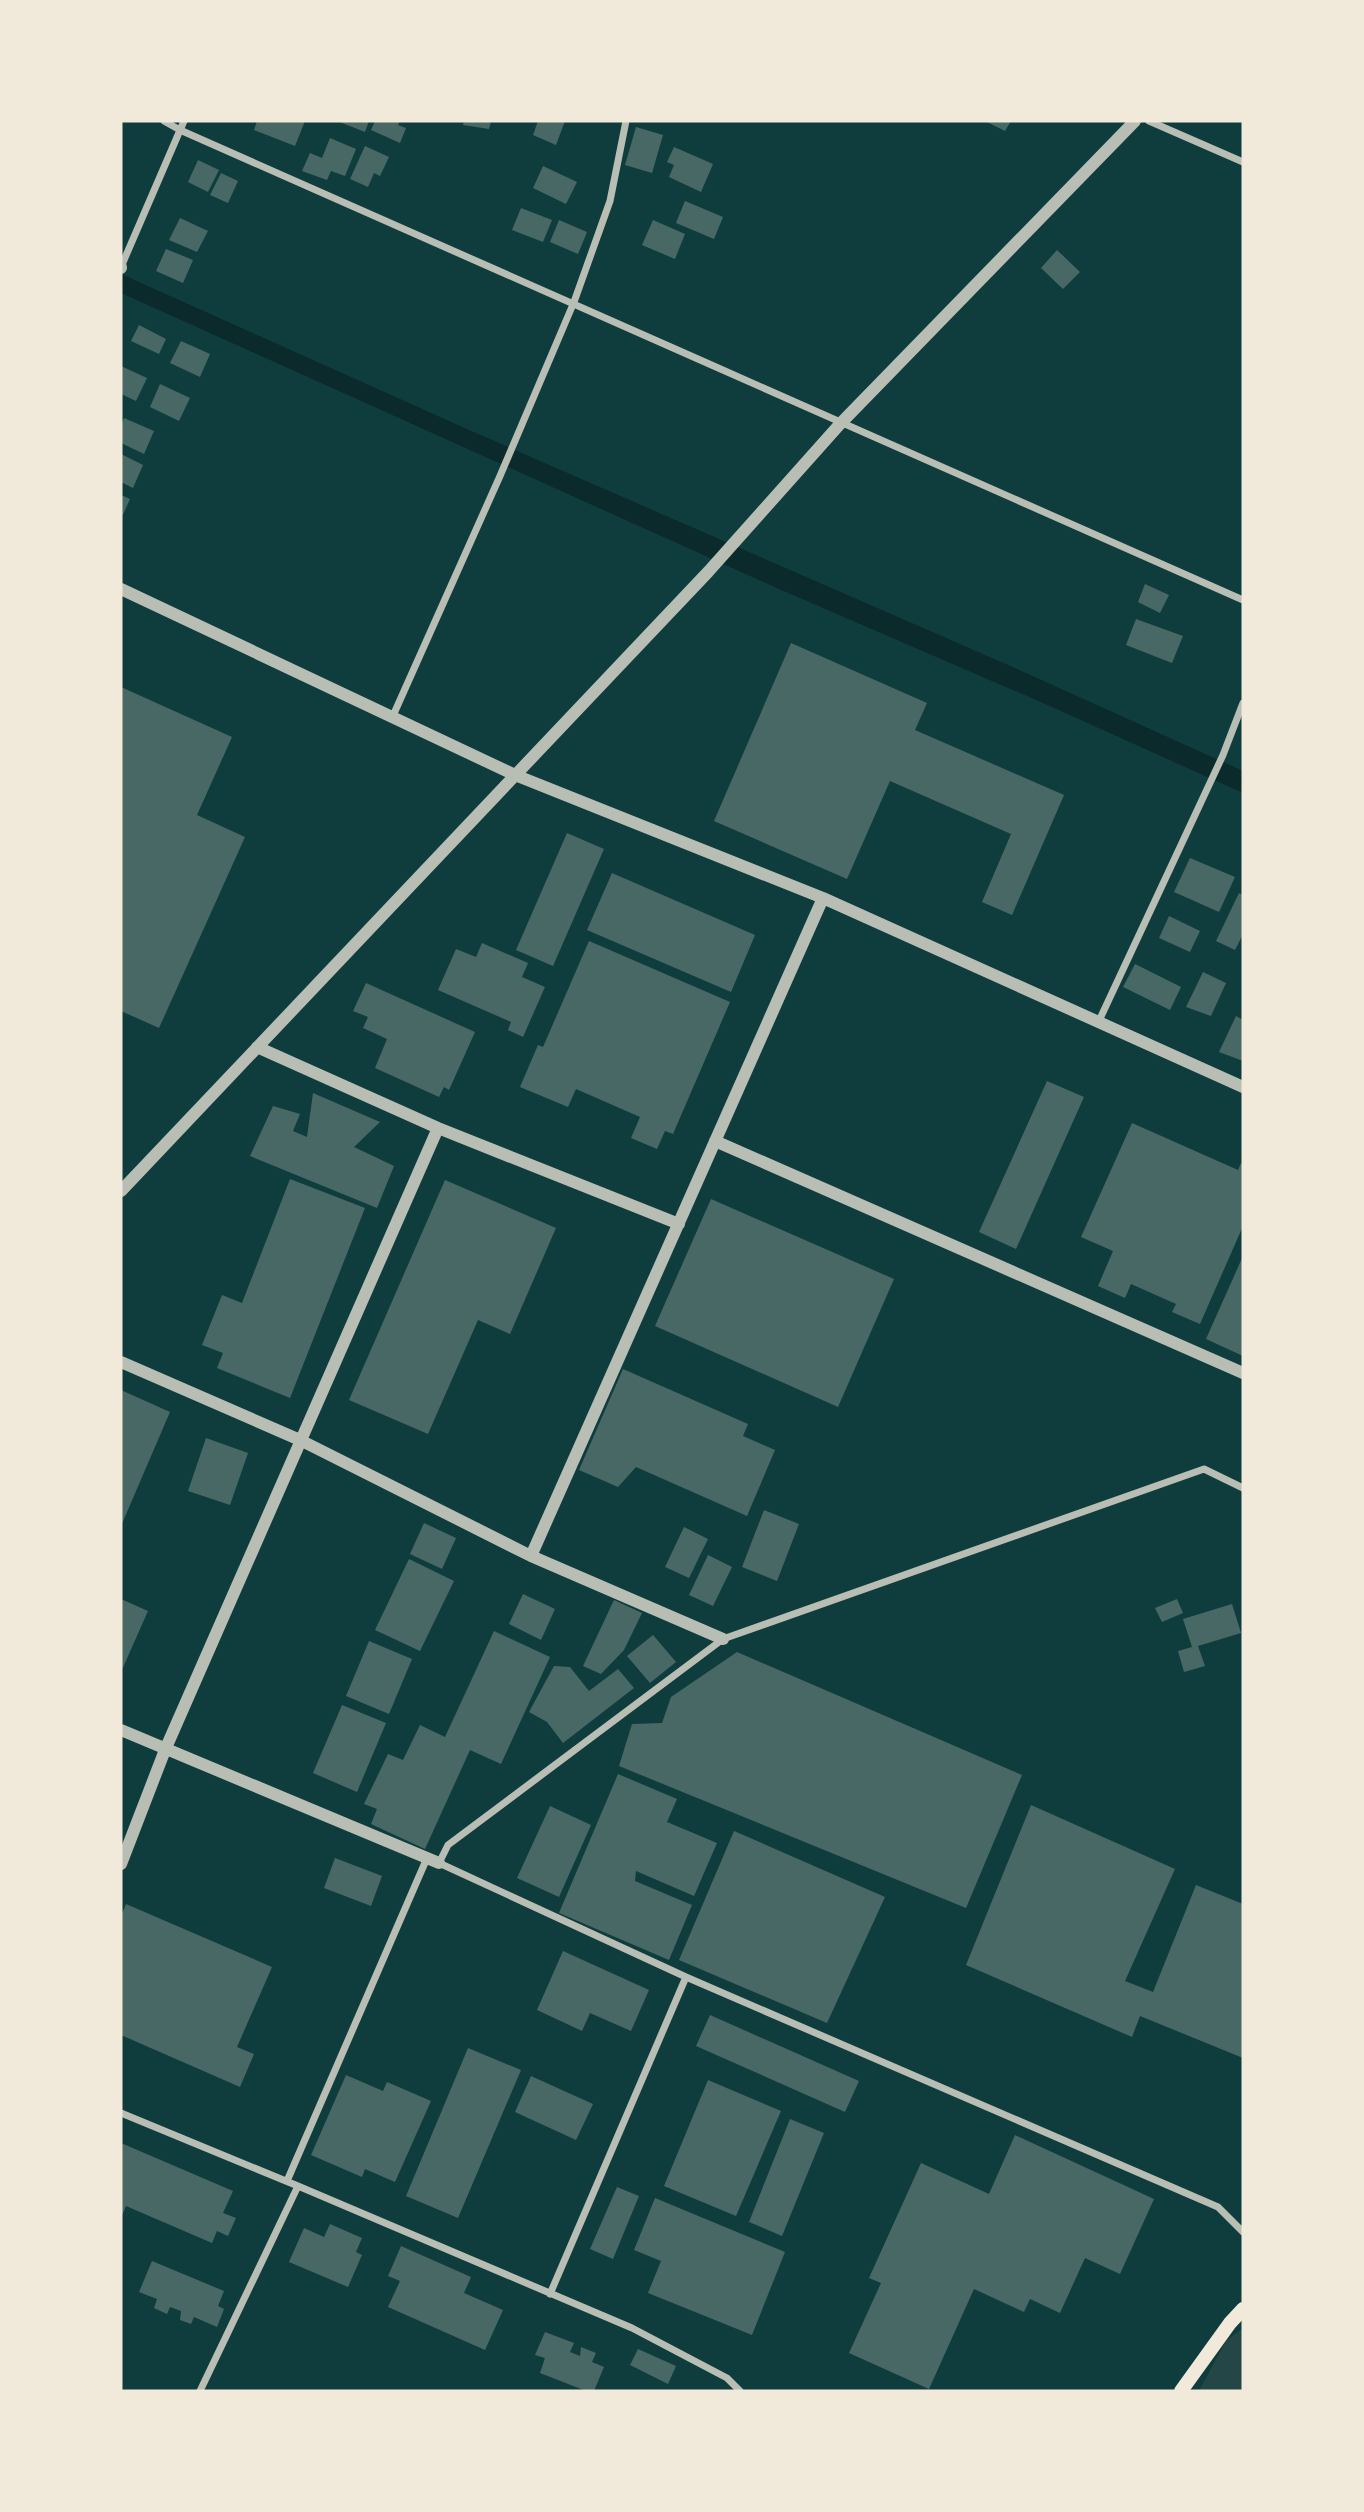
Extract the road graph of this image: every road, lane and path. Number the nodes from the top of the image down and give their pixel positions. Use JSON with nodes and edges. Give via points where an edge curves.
{"nodes":[{"id":1,"x":164,"y":121,"type":"edge"},
{"id":2,"x":184,"y":121,"type":"edge"},
{"id":3,"x":626,"y":121,"type":"edge"},
{"id":4,"x":1135,"y":121,"type":"edge"},
{"id":5,"x":1149,"y":121,"type":"edge"},
{"id":6,"x":180,"y":130,"type":"junction"},
{"id":7,"x":1243,"y":162,"type":"edge"},
{"id":8,"x":121,"y":267,"type":"edge"},
{"id":9,"x":574,"y":302,"type":"junction"},
{"id":10,"x":840,"y":424,"type":"junction"},
{"id":11,"x":121,"y":590,"type":"edge"},
{"id":12,"x":1243,"y":600,"type":"edge"},
{"id":13,"x":1243,"y":702,"type":"edge"},
{"id":14,"x":392,"y":718,"type":"junction"},
{"id":15,"x":514,"y":775,"type":"junction"},
{"id":16,"x":823,"y":898,"type":"junction"},
{"id":17,"x":1098,"y":1023,"type":"junction"},
{"id":18,"x":257,"y":1047,"type":"junction"},
{"id":19,"x":1243,"y":1087,"type":"edge"},
{"id":20,"x":438,"y":1128,"type":"junction"},
{"id":21,"x":715,"y":1141,"type":"junction"},
{"id":22,"x":121,"y":1191,"type":"edge"},
{"id":23,"x":679,"y":1224,"type":"junction"},
{"id":24,"x":121,"y":1362,"type":"edge"},
{"id":25,"x":1243,"y":1373,"type":"edge"},
{"id":26,"x":300,"y":1440,"type":"junction"},
{"id":27,"x":1243,"y":1488,"type":"edge"},
{"id":28,"x":531,"y":1556,"type":"junction"},
{"id":29,"x":723,"y":1639,"type":"junction"},
{"id":30,"x":121,"y":1730,"type":"edge"},
{"id":31,"x":166,"y":1750,"type":"junction"},
{"id":32,"x":433,"y":1861,"type":"junction"},
{"id":33,"x":121,"y":1864,"type":"edge"},
{"id":34,"x":686,"y":1977,"type":"junction"},
{"id":35,"x":121,"y":2113,"type":"edge"},
{"id":36,"x":287,"y":2181,"type":"junction"},
{"id":37,"x":298,"y":2186,"type":"junction"},
{"id":38,"x":1243,"y":2232,"type":"edge"},
{"id":39,"x":550,"y":2294,"type":"junction"},
{"id":40,"x":1243,"y":2309,"type":"edge"},
{"id":41,"x":200,"y":2391,"type":"edge"},
{"id":42,"x":740,"y":2391,"type":"edge"},
{"id":43,"x":1181,"y":2391,"type":"edge"}],
"edges":[{"from":1,"to":6,"type":"street"},
{"from":2,"to":6,"type":"street"},
{"from":3,"to":9,"type":"street","via":[[610,201]]},
{"from":4,"to":10,"type":"street"},
{"from":5,"to":7,"type":"street"},
{"from":6,"to":8,"type":"street"},
{"from":6,"to":9,"type":"street"},
{"from":9,"to":10,"type":"street"},
{"from":9,"to":14,"type":"street"},
{"from":10,"to":12,"type":"street"},
{"from":10,"to":15,"type":"street","via":[[708,572]]},
{"from":11,"to":14,"type":"street"},
{"from":13,"to":17,"type":"street","via":[[1223,755]]},
{"from":14,"to":15,"type":"street"},
{"from":15,"to":16,"type":"street"},
{"from":15,"to":18,"type":"street"},
{"from":16,"to":17,"type":"street"},
{"from":16,"to":21,"type":"street"},
{"from":17,"to":19,"type":"street"},
{"from":18,"to":20,"type":"street"},
{"from":18,"to":22,"type":"street"},
{"from":20,"to":23,"type":"street"},
{"from":20,"to":26,"type":"street"},
{"from":21,"to":23,"type":"street"},
{"from":21,"to":25,"type":"street"},
{"from":23,"to":28,"type":"street"},
{"from":24,"to":26,"type":"street"},
{"from":26,"to":28,"type":"street"},
{"from":26,"to":31,"type":"street"},
{"from":27,"to":29,"type":"street","via":[[1204,1469]]},
{"from":28,"to":29,"type":"street"},
{"from":29,"to":32,"type":"street"},
{"from":30,"to":31,"type":"street"},
{"from":31,"to":32,"type":"street"},
{"from":31,"to":33,"type":"street"},
{"from":32,"to":34,"type":"street"},
{"from":32,"to":36,"type":"street"},
{"from":34,"to":38,"type":"street","via":[[1218,2207]]},
{"from":34,"to":39,"type":"street"},
{"from":35,"to":36,"type":"street"},
{"from":36,"to":37,"type":"street"},
{"from":37,"to":39,"type":"street"},
{"from":37,"to":41,"type":"street"},
{"from":39,"to":42,"type":"street","via":[[632,2328],[727,2378]]},
{"from":40,"to":43,"type":"main road"}]}
